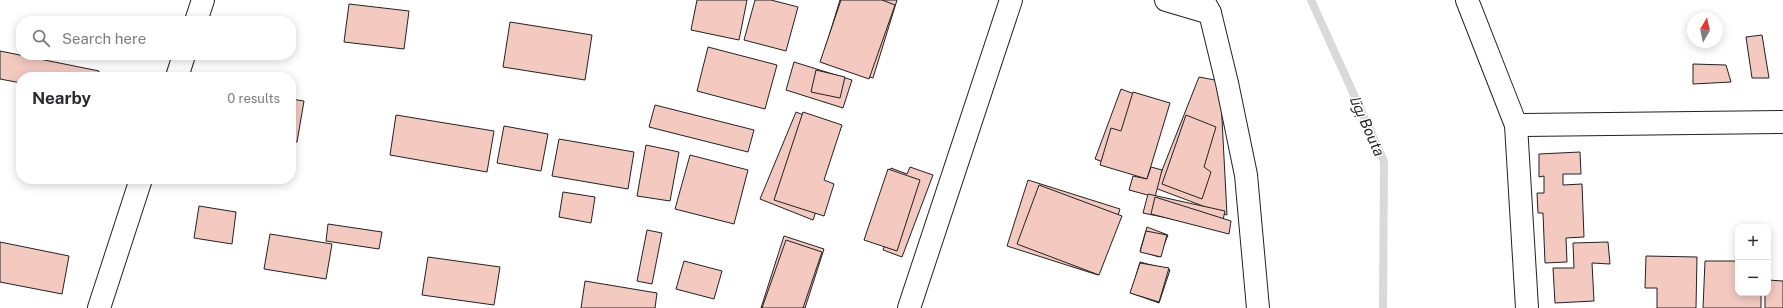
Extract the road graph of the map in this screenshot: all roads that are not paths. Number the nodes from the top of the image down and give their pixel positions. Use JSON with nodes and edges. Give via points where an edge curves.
{"nodes":[{"id":1,"x":203,"y":0,"type":"edge"},
{"id":2,"x":1011,"y":0,"type":"edge"},
{"id":3,"x":1166,"y":0,"type":"edge"},
{"id":4,"x":1467,"y":0,"type":"edge"},
{"id":5,"x":1207,"y":6,"type":"edge"},
{"id":6,"x":198,"y":16,"type":"edge"},
{"id":7,"x":182,"y":60,"type":"edge"},
{"id":8,"x":179,"y":72,"type":"edge"},
{"id":9,"x":1783,"y":122,"type":"edge"},
{"id":10,"x":1516,"y":125,"type":"junction"},
{"id":11,"x":139,"y":184,"type":"edge"},
{"id":12,"x":99,"y":308,"type":"edge"},
{"id":13,"x":909,"y":308,"type":"edge"},
{"id":14,"x":1258,"y":308,"type":"edge"},
{"id":15,"x":1526,"y":308,"type":"edge"}],
"edges":[{"from":1,"to":6,"type":"street"},
{"from":2,"to":13,"type":"street"},
{"from":3,"to":5,"type":"street"},
{"from":4,"to":10,"type":"street"},
{"from":5,"to":14,"type":"street","via":[[1227,82],[1246,175]]},
{"from":7,"to":8,"type":"street"},
{"from":9,"to":10,"type":"street"},
{"from":10,"to":15,"type":"street"},
{"from":11,"to":12,"type":"street"}]}
